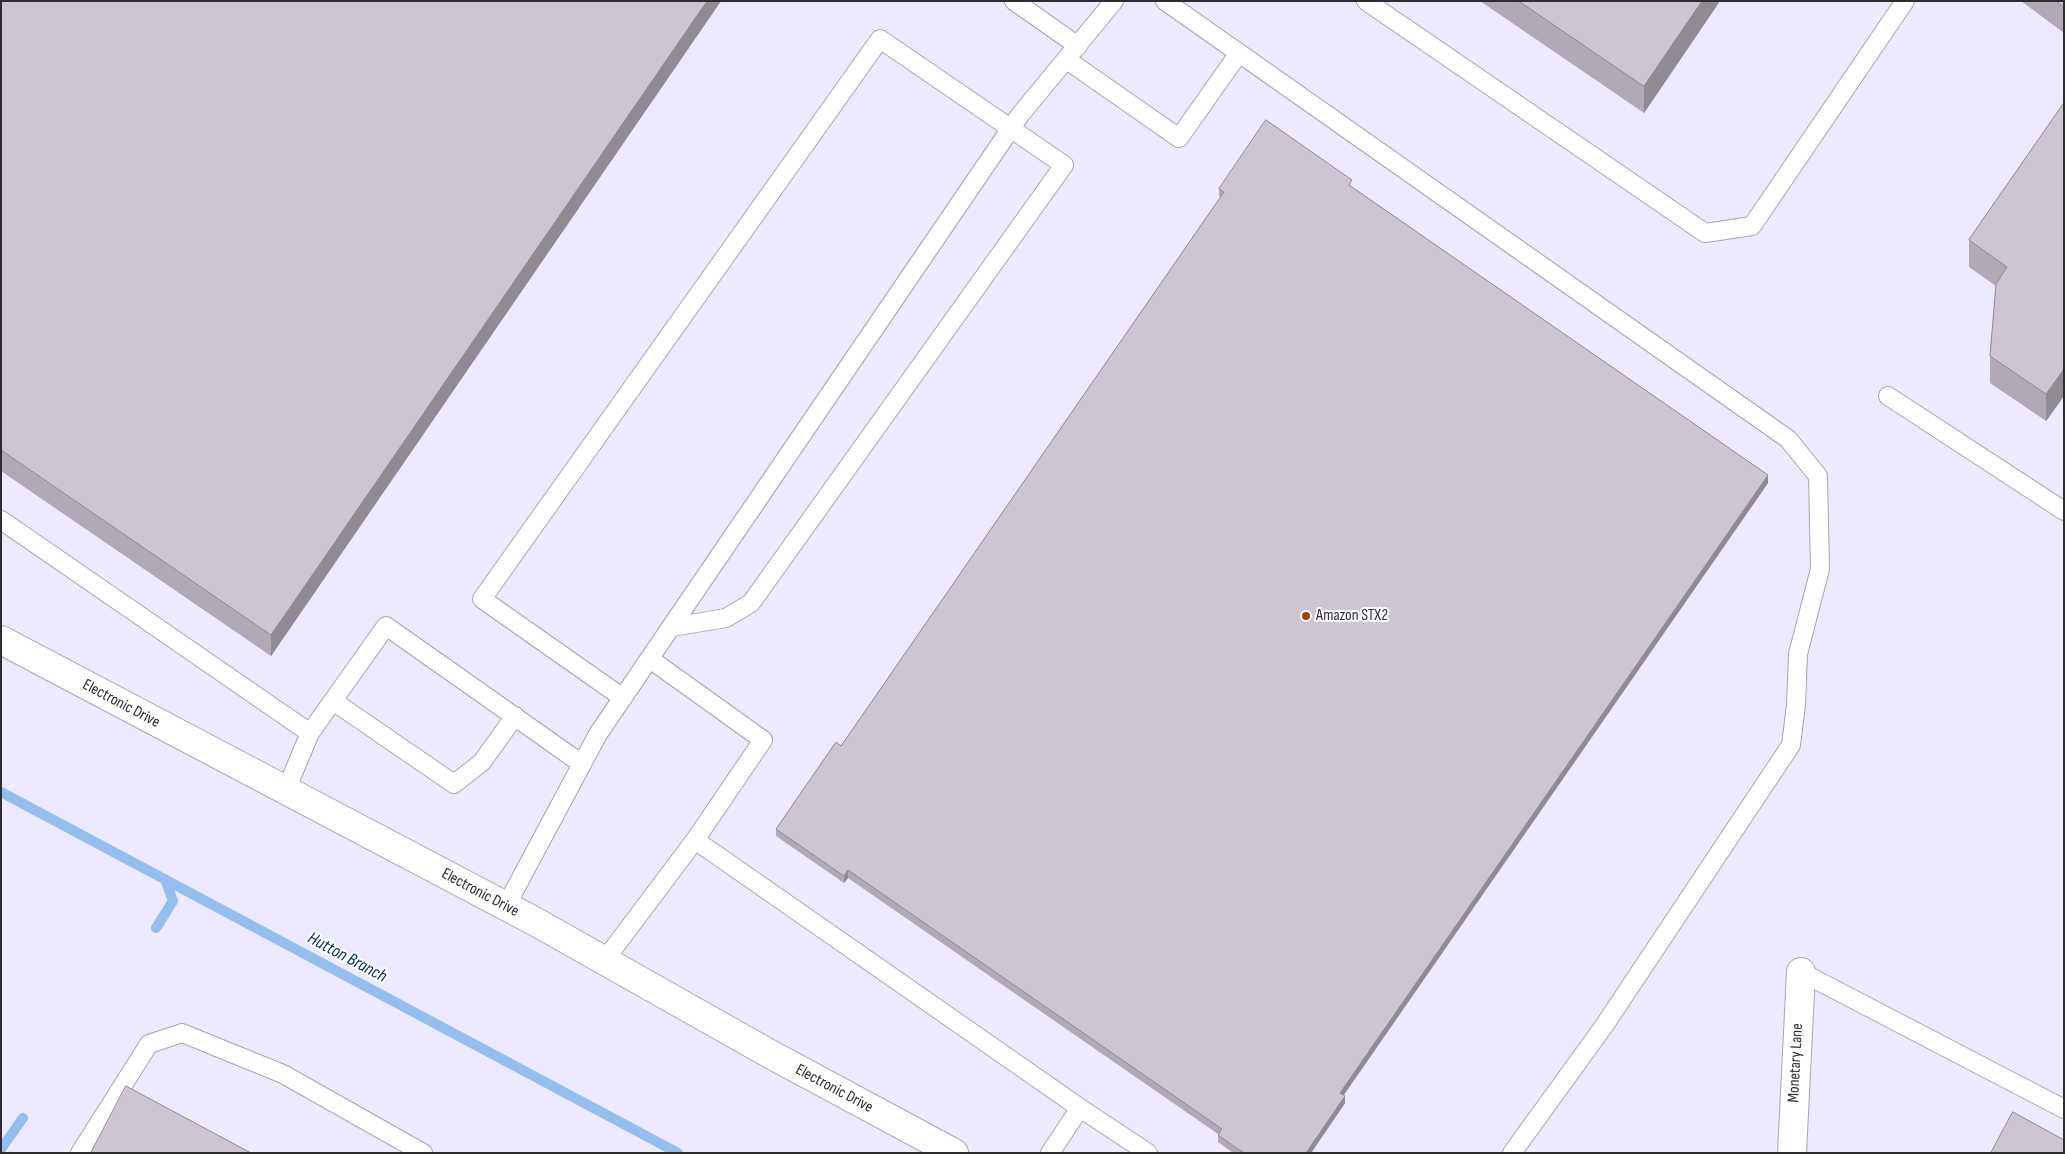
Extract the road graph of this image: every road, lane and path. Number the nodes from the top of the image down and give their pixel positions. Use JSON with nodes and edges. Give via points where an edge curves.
{"nodes":[{"id":1,"x":1014,"y":1,"type":"edge"},
{"id":2,"x":1114,"y":1,"type":"edge"},
{"id":3,"x":1165,"y":1,"type":"edge"},
{"id":4,"x":1366,"y":1,"type":"edge"},
{"id":5,"x":1905,"y":1,"type":"edge"},
{"id":6,"x":1078,"y":46,"type":"junction"},
{"id":7,"x":1239,"y":53,"type":"junction"},
{"id":8,"x":1067,"y":60,"type":"junction"},
{"id":9,"x":1012,"y":128,"type":"junction"},
{"id":10,"x":1888,"y":396,"type":"dead end"},
{"id":11,"x":2064,"y":511,"type":"edge"},
{"id":12,"x":1,"y":520,"type":"edge"},
{"id":13,"x":672,"y":627,"type":"junction"},
{"id":14,"x":1,"y":640,"type":"edge"},
{"id":15,"x":650,"y":659,"type":"junction"},
{"id":16,"x":622,"y":698,"type":"junction"},
{"id":17,"x":333,"y":701,"type":"junction"},
{"id":18,"x":514,"y":716,"type":"junction"},
{"id":19,"x":310,"y":733,"type":"junction"},
{"id":20,"x":582,"y":764,"type":"junction"},
{"id":21,"x":286,"y":790,"type":"junction"},
{"id":22,"x":695,"y":840,"type":"junction"},
{"id":23,"x":506,"y":906,"type":"junction"},
{"id":24,"x":604,"y":961,"type":"junction"},
{"id":25,"x":1801,"y":972,"type":"joint"},
{"id":26,"x":1080,"y":1108,"type":"junction"},
{"id":27,"x":2064,"y":1109,"type":"edge"},
{"id":28,"x":80,"y":1153,"type":"edge"},
{"id":29,"x":423,"y":1153,"type":"edge"},
{"id":30,"x":954,"y":1153,"type":"edge"},
{"id":31,"x":1050,"y":1153,"type":"edge"},
{"id":32,"x":1148,"y":1153,"type":"edge"},
{"id":33,"x":1512,"y":1153,"type":"edge"},
{"id":34,"x":1792,"y":1153,"type":"edge"}],
"edges":[{"from":1,"to":6,"type":"lane"},
{"from":2,"to":6,"type":"lane"},
{"from":3,"to":7,"type":"lane"},
{"from":4,"to":5,"type":"lane","via":[[1705,233],[1752,226]]},
{"from":6,"to":8,"type":"lane"},
{"from":7,"to":8,"type":"lane","via":[[1178,138]]},
{"from":7,"to":33,"type":"lane","via":[[1788,439],[1818,476],[1820,569],[1798,654],[1791,745],[1604,1026]]},
{"from":8,"to":9,"type":"lane"},
{"from":9,"to":13,"type":"lane"},
{"from":9,"to":13,"type":"lane","via":[[1064,165],[751,603],[726,618]]},
{"from":9,"to":16,"type":"lane","via":[[880,39],[482,599]]},
{"from":10,"to":11,"type":"lane"},
{"from":12,"to":19,"type":"lane"},
{"from":13,"to":15,"type":"lane"},
{"from":14,"to":21,"type":"street","name":"Electronic Drive"},
{"from":15,"to":16,"type":"lane"},
{"from":15,"to":22,"type":"lane","via":[[763,740]]},
{"from":16,"to":20,"type":"lane"},
{"from":17,"to":18,"type":"lane","via":[[454,784],[482,762]]},
{"from":17,"to":18,"type":"lane","via":[[386,626]]},
{"from":17,"to":19,"type":"lane"},
{"from":18,"to":20,"type":"lane"},
{"from":19,"to":21,"type":"lane"},
{"from":20,"to":23,"type":"lane"},
{"from":21,"to":23,"type":"street","name":"Electronic Drive"},
{"from":22,"to":24,"type":"lane"},
{"from":22,"to":26,"type":"lane"},
{"from":23,"to":24,"type":"street","name":"Electronic Drive"},
{"from":24,"to":30,"type":"street","name":"Electronic Drive"},
{"from":25,"to":27,"type":"lane"},
{"from":25,"to":34,"type":"street","name":"Monetary Lane"},
{"from":26,"to":31,"type":"lane"},
{"from":26,"to":32,"type":"lane"},
{"from":28,"to":29,"type":"lane","via":[[149,1044],[182,1033],[283,1074]]}]}
